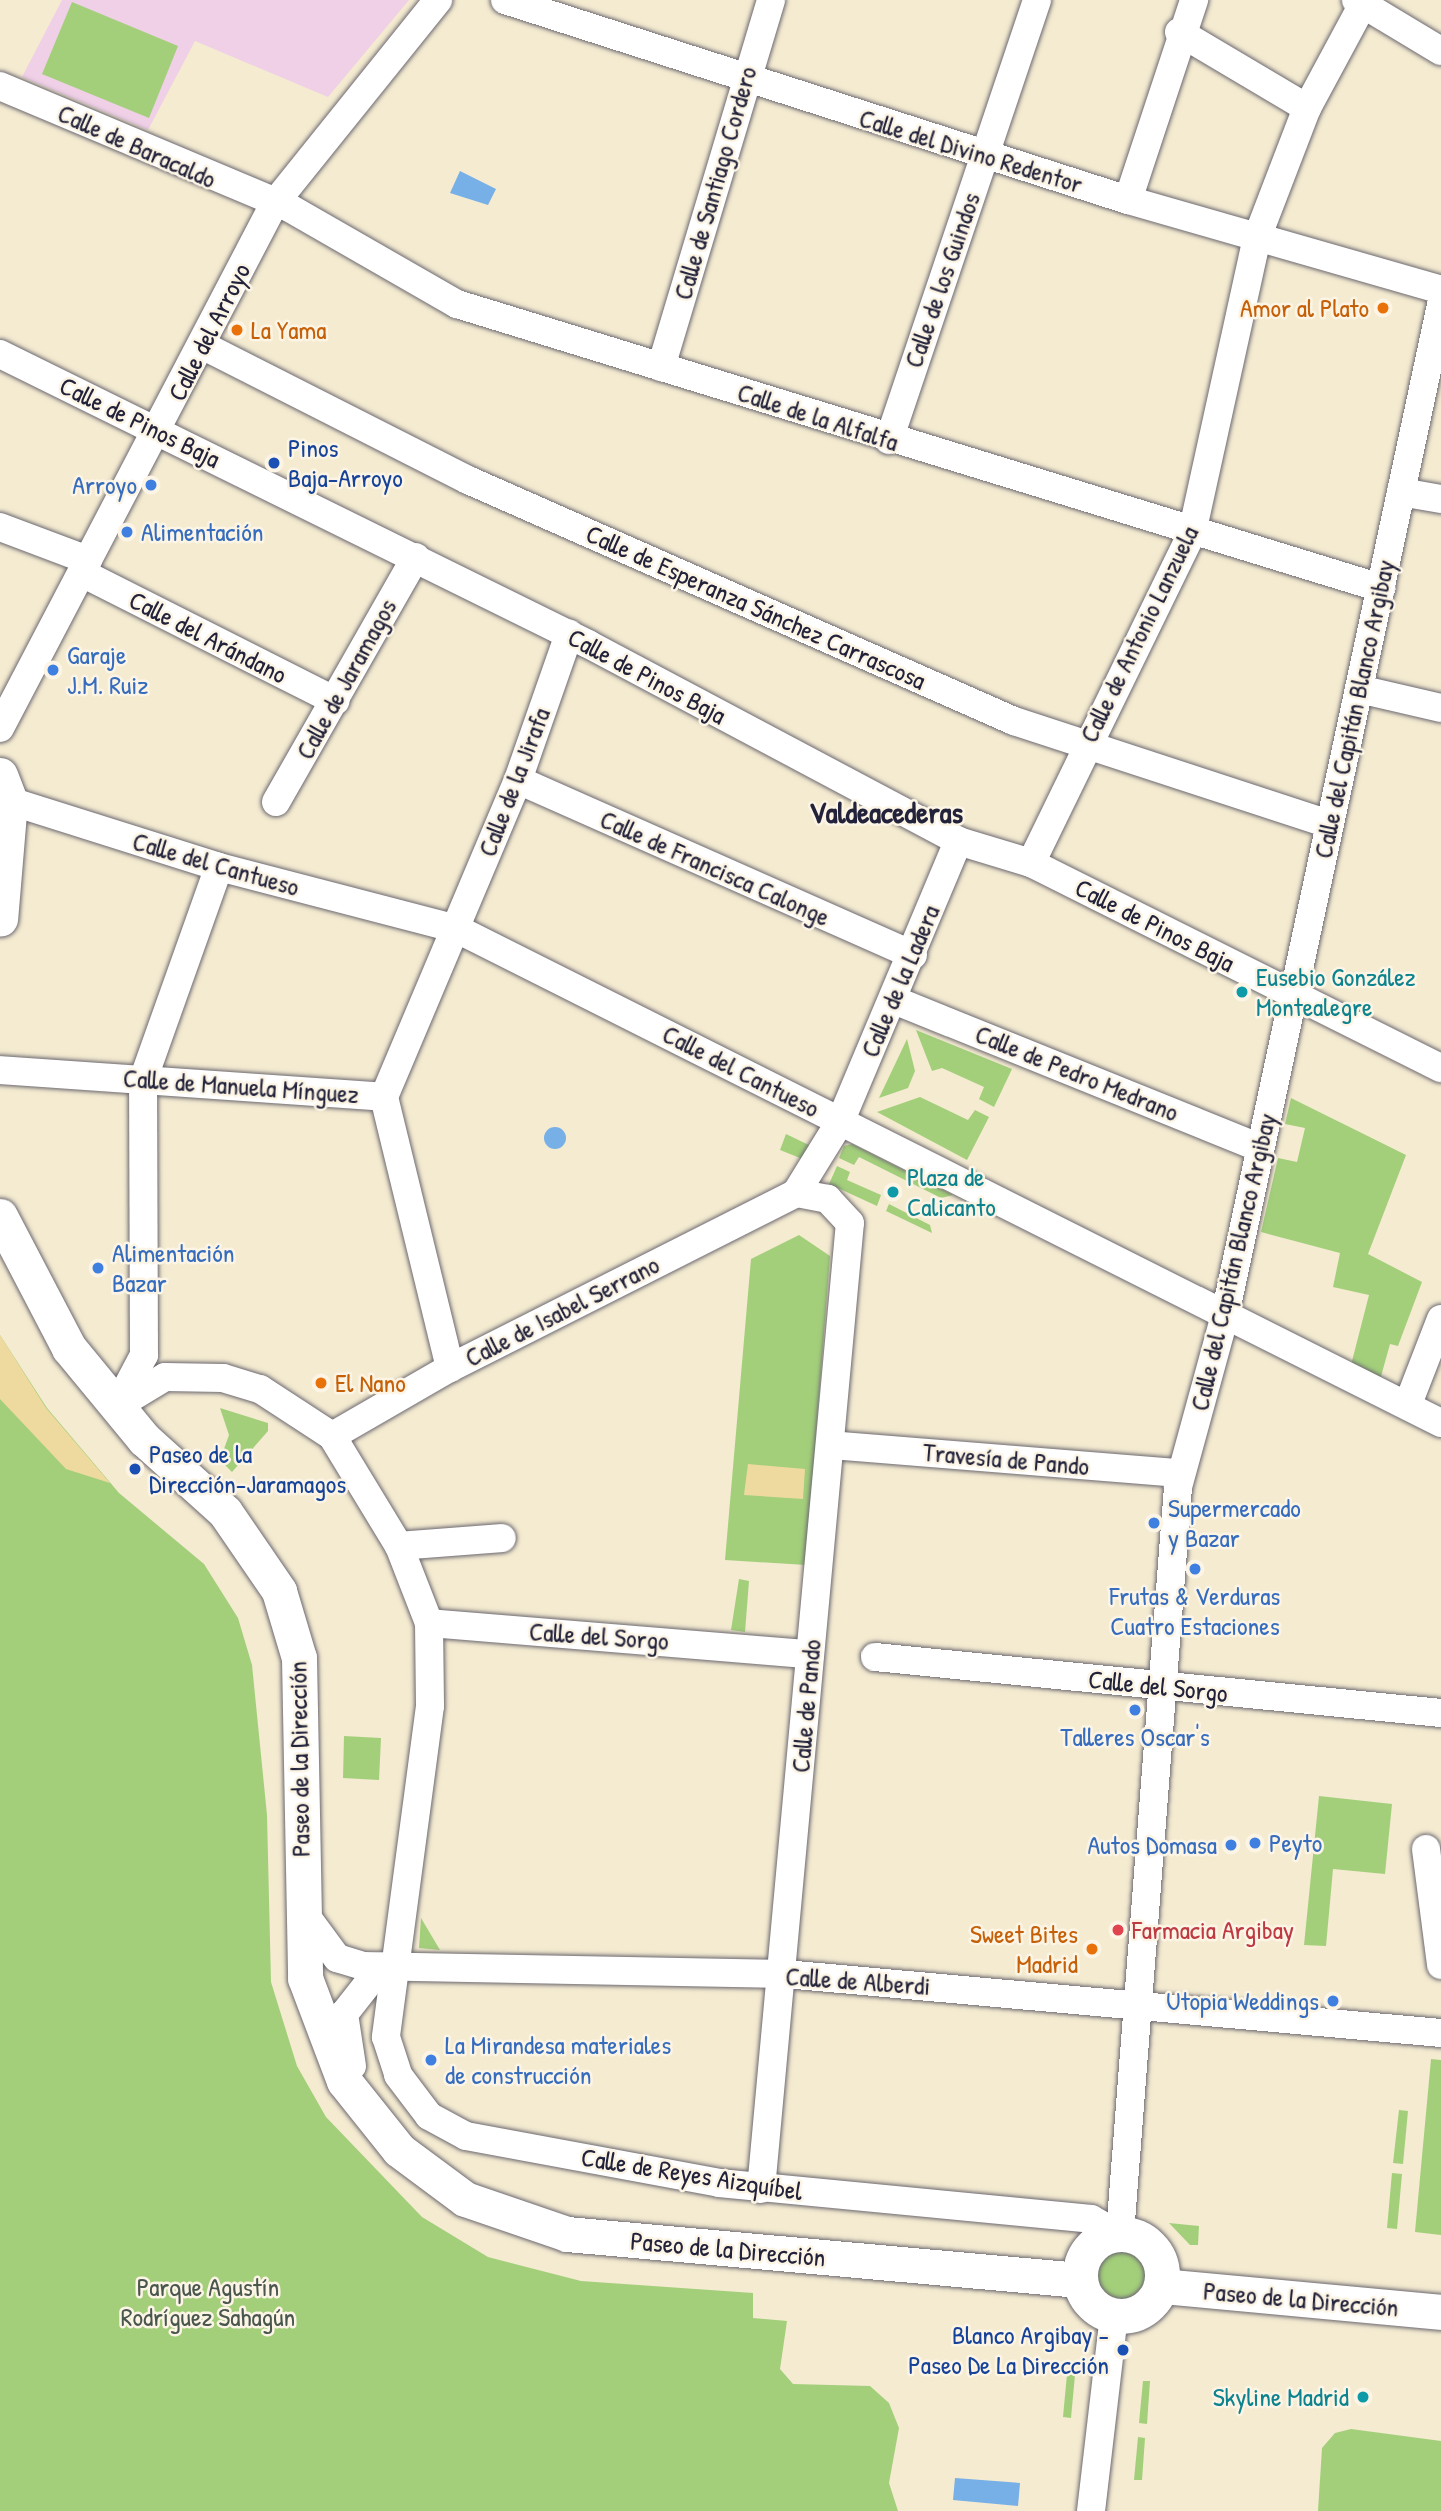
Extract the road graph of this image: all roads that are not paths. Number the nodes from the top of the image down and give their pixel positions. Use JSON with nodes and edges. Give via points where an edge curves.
{"nodes":[{"id":1,"x":438,"y":0,"type":"edge"},
{"id":2,"x":505,"y":0,"type":"edge"},
{"id":3,"x":771,"y":0,"type":"edge"},
{"id":4,"x":1037,"y":0,"type":"edge"},
{"id":5,"x":1194,"y":0,"type":"edge"},
{"id":6,"x":1360,"y":2,"type":"edge"},
{"id":7,"x":1179,"y":32,"type":"junction"},
{"id":8,"x":1441,"y":51,"type":"edge"},
{"id":9,"x":744,"y":80,"type":"junction"},
{"id":10,"x":0,"y":86,"type":"edge"},
{"id":11,"x":1307,"y":108,"type":"junction"},
{"id":12,"x":984,"y":155,"type":"junction"},
{"id":13,"x":1128,"y":200,"type":"junction"},
{"id":14,"x":274,"y":204,"type":"junction"},
{"id":15,"x":1257,"y":237,"type":"junction"},
{"id":16,"x":1441,"y":290,"type":"edge"},
{"id":17,"x":1441,"y":305,"type":"edge"},
{"id":18,"x":202,"y":345,"type":"junction"},
{"id":19,"x":0,"y":354,"type":"edge"},
{"id":20,"x":661,"y":367,"type":"junction"},
{"id":21,"x":158,"y":431,"type":"junction"},
{"id":22,"x":889,"y":440,"type":"junction"},
{"id":23,"x":1401,"y":492,"type":"junction"},
{"id":24,"x":1441,"y":499,"type":"edge"},
{"id":25,"x":0,"y":527,"type":"edge"},
{"id":26,"x":1192,"y":533,"type":"junction"},
{"id":27,"x":416,"y":557,"type":"junction"},
{"id":28,"x":85,"y":566,"type":"junction"},
{"id":29,"x":1381,"y":587,"type":"junction"},
{"id":30,"x":569,"y":634,"type":"junction"},
{"id":31,"x":1359,"y":689,"type":"junction"},
{"id":32,"x":335,"y":701,"type":"junction"},
{"id":33,"x":1441,"y":708,"type":"edge"},
{"id":34,"x":0,"y":728,"type":"edge"},
{"id":35,"x":1084,"y":748,"type":"junction"},
{"id":36,"x":518,"y":780,"type":"junction"},
{"id":37,"x":5,"y":788,"type":"edge"},
{"id":38,"x":276,"y":802,"type":"dead end"},
{"id":39,"x":1329,"y":824,"type":"junction"},
{"id":40,"x":958,"y":841,"type":"junction"},
{"id":41,"x":1031,"y":863,"type":"junction"},
{"id":42,"x":219,"y":867,"type":"junction"},
{"id":43,"x":0,"y":919,"type":"edge"},
{"id":44,"x":457,"y":929,"type":"junction"},
{"id":45,"x":913,"y":955,"type":"junction"},
{"id":46,"x":1293,"y":997,"type":"junction"},
{"id":47,"x":894,"y":1000,"type":"junction"},
{"id":48,"x":1441,"y":1068,"type":"edge"},
{"id":49,"x":0,"y":1070,"type":"edge"},
{"id":50,"x":143,"y":1080,"type":"junction"},
{"id":51,"x":384,"y":1097,"type":"junction"},
{"id":52,"x":841,"y":1120,"type":"junction"},
{"id":53,"x":1260,"y":1148,"type":"junction"},
{"id":54,"x":796,"y":1193,"type":"junction"},
{"id":55,"x":0,"y":1216,"type":"edge"},
{"id":56,"x":1225,"y":1315,"type":"junction"},
{"id":57,"x":1441,"y":1319,"type":"edge"},
{"id":58,"x":450,"y":1368,"type":"junction"},
{"id":59,"x":1408,"y":1404,"type":"junction"},
{"id":60,"x":117,"y":1406,"type":"junction"},
{"id":61,"x":1441,"y":1423,"type":"edge"},
{"id":62,"x":332,"y":1436,"type":"junction"},
{"id":63,"x":830,"y":1445,"type":"junction"},
{"id":64,"x":1181,"y":1473,"type":"junction"},
{"id":65,"x":502,"y":1538,"type":"dead end"},
{"id":66,"x":399,"y":1546,"type":"junction"},
{"id":67,"x":429,"y":1623,"type":"junction"},
{"id":68,"x":810,"y":1654,"type":"junction"},
{"id":69,"x":875,"y":1657,"type":"dead end"},
{"id":70,"x":1163,"y":1687,"type":"junction"},
{"id":71,"x":1441,"y":1713,"type":"edge"},
{"id":72,"x":1426,"y":1849,"type":"dead end"},
{"id":73,"x":300,"y":1906,"type":"junction"},
{"id":74,"x":1441,"y":1965,"type":"edge"},
{"id":75,"x":388,"y":1967,"type":"junction"},
{"id":76,"x":785,"y":1974,"type":"junction"},
{"id":77,"x":1136,"y":2004,"type":"junction"},
{"id":78,"x":1441,"y":2033,"type":"edge"},
{"id":79,"x":399,"y":2150,"type":"junction"},
{"id":80,"x":761,"y":2189,"type":"junction"},
{"id":81,"x":1119,"y":2234,"type":"junction"},
{"id":82,"x":1079,"y":2280,"type":"junction"},
{"id":83,"x":1162,"y":2286,"type":"junction"},
{"id":84,"x":1441,"y":2312,"type":"edge"},
{"id":85,"x":1114,"y":2315,"type":"junction"},
{"id":86,"x":1091,"y":2511,"type":"edge"}],
"edges":[{"from":1,"to":14,"type":"street","name":"Calle del Arroyo"},
{"from":2,"to":9,"type":"street","name":"Calle del Divino Redentor"},
{"from":3,"to":9,"type":"street","name":"Calle de Santiago Cordero"},
{"from":4,"to":12,"type":"street","name":"Calle de los Guindos"},
{"from":5,"to":7,"type":"street"},
{"from":6,"to":8,"type":"street"},
{"from":6,"to":11,"type":"street","name":"Calle de Antonio Lanzuela"},
{"from":7,"to":11,"type":"street"},
{"from":7,"to":13,"type":"street"},
{"from":9,"to":12,"type":"street","name":"Calle del Divino Redentor"},
{"from":9,"to":20,"type":"street","name":"Calle de Santiago Cordero"},
{"from":10,"to":14,"type":"street","name":"Calle de Baracaldo"},
{"from":11,"to":15,"type":"street","name":"Calle de Antonio Lanzuela"},
{"from":12,"to":13,"type":"street","name":"Calle del Divino Redentor"},
{"from":12,"to":22,"type":"street","name":"Calle de los Guindos"},
{"from":13,"to":15,"type":"street","name":"Calle del Divino Redentor"},
{"from":14,"to":18,"type":"street","name":"Calle del Arroyo"},
{"from":14,"to":20,"type":"street","name":"Calle de la Alfalfa","via":[[457,304]]},
{"from":15,"to":16,"type":"street","name":"Calle del Divino Redentor"},
{"from":15,"to":26,"type":"street","name":"Calle de Antonio Lanzuela"},
{"from":17,"to":23,"type":"street","name":"Calle del Capitán Blanco Argibay"},
{"from":18,"to":21,"type":"street","name":"Calle del Arroyo"},
{"from":18,"to":35,"type":"street","name":"Calle de Esperanza Sánchez Carrascosa","via":[[468,480]]},
{"from":19,"to":21,"type":"street","name":"Calle de Pinos Baja"},
{"from":20,"to":22,"type":"street","name":"Calle de la Alfalfa"},
{"from":21,"to":27,"type":"street","name":"Calle de Pinos Baja"},
{"from":21,"to":28,"type":"street","name":"Calle del Arroyo"},
{"from":22,"to":26,"type":"street","name":"Calle de la Alfalfa"},
{"from":23,"to":24,"type":"street"},
{"from":23,"to":29,"type":"street","name":"Calle del Capitán Blanco Argibay"},
{"from":25,"to":28,"type":"street","name":"Calle del Arándano"},
{"from":26,"to":29,"type":"street","name":"Calle de la Alfalfa"},
{"from":26,"to":35,"type":"street","name":"Calle de Antonio Lanzuela"},
{"from":27,"to":30,"type":"street","name":"Calle de Pinos Baja"},
{"from":27,"to":32,"type":"street","name":"Calle de Jaramagos"},
{"from":28,"to":32,"type":"street","name":"Calle del Arándano"},
{"from":28,"to":34,"type":"street","name":"Calle del Arroyo"},
{"from":29,"to":31,"type":"street","name":"Calle del Capitán Blanco Argibay"},
{"from":30,"to":36,"type":"street","name":"Calle de la Jirafa"},
{"from":30,"to":40,"type":"street","name":"Calle de Pinos Baja"},
{"from":31,"to":33,"type":"street"},
{"from":31,"to":39,"type":"street","name":"Calle del Capitán Blanco Argibay"},
{"from":32,"to":38,"type":"street","name":"Calle de Jaramagos"},
{"from":35,"to":39,"type":"street","name":"Calle de Esperanza Sánchez Carrascosa"},
{"from":35,"to":41,"type":"street","name":"Calle de Antonio Lanzuela"},
{"from":36,"to":44,"type":"street","name":"Calle de la Jirafa"},
{"from":36,"to":45,"type":"street","name":"Calle de Francisca Calonge"},
{"from":37,"to":42,"type":"street","name":"Calle del Cantueso"},
{"from":37,"to":43,"type":"street"},
{"from":39,"to":46,"type":"street","name":"Calle del Capitán Blanco Argibay"},
{"from":40,"to":41,"type":"street","name":"Calle de Pinos Baja"},
{"from":40,"to":45,"type":"street","name":"Calle de la Ladera"},
{"from":41,"to":46,"type":"street","name":"Calle de Pinos Baja"},
{"from":42,"to":44,"type":"street","name":"Calle del Cantueso"},
{"from":42,"to":50,"type":"street"},
{"from":44,"to":51,"type":"street","name":"Calle de Manuela Mínguez"},
{"from":44,"to":52,"type":"street","name":"Calle del Cantueso"},
{"from":45,"to":47,"type":"street","name":"Calle de la Ladera"},
{"from":46,"to":48,"type":"street","name":"Calle de Pinos Baja"},
{"from":46,"to":53,"type":"street","name":"Calle del Capitán Blanco Argibay"},
{"from":47,"to":52,"type":"street","name":"Calle de la Ladera"},
{"from":47,"to":53,"type":"street","name":"Calle de Pedro Medrano"},
{"from":49,"to":50,"type":"street","name":"Calle de Manuela Mínguez"},
{"from":50,"to":51,"type":"street","name":"Calle de Manuela Mínguez"},
{"from":50,"to":60,"type":"street","via":[[144,1355]]},
{"from":51,"to":58,"type":"street"},
{"from":52,"to":54,"type":"street","name":"Calle de la Ladera"},
{"from":52,"to":56,"type":"street","name":"Calle del Cantueso"},
{"from":53,"to":56,"type":"street","name":"Calle del Capitán Blanco Argibay"},
{"from":54,"to":58,"type":"street","name":"Calle de Isabel Serrano"},
{"from":54,"to":63,"type":"street","name":"Calle de Pando","via":[[828,1199],[850,1223]]},
{"from":55,"to":60,"type":"street","name":"Paseo de la Dirección","via":[[69,1348]]},
{"from":56,"to":59,"type":"street","name":"Calle del Cantueso"},
{"from":56,"to":64,"type":"street","name":"Calle del Capitán Blanco Argibay"},
{"from":57,"to":59,"type":"street"},
{"from":58,"to":62,"type":"street","name":"Calle de Isabel Serrano"},
{"from":59,"to":61,"type":"street","name":"Calle del Cantueso"},
{"from":60,"to":62,"type":"street","via":[[165,1377],[223,1378],[260,1389]]},
{"from":60,"to":73,"type":"street","name":"Paseo de la Dirección","via":[[225,1512],[279,1591],[299,1658]]},
{"from":62,"to":66,"type":"street"},
{"from":63,"to":64,"type":"street","name":"Travesía de Pando"},
{"from":63,"to":68,"type":"street","name":"Calle de Pando"},
{"from":64,"to":70,"type":"street","name":"Calle del Capitán Blanco Argibay"},
{"from":65,"to":66,"type":"street"},
{"from":66,"to":67,"type":"street"},
{"from":67,"to":68,"type":"street","name":"Calle del Sorgo"},
{"from":67,"to":75,"type":"street","via":[[425,1772]]},
{"from":68,"to":76,"type":"street","name":"Calle de Pando"},
{"from":69,"to":70,"type":"street","name":"Calle del Sorgo"},
{"from":70,"to":71,"type":"street","name":"Calle del Sorgo"},
{"from":70,"to":77,"type":"street","name":"Calle del Capitán Blanco Argibay"},
{"from":72,"to":74,"type":"street"},
{"from":73,"to":75,"type":"street","name":"Calle de Alberdi","via":[[337,1958]]},
{"from":73,"to":79,"type":"street","name":"Paseo de la Dirección","via":[[305,1978],[320,2031],[358,2104]]},
{"from":75,"to":76,"type":"street","name":"Calle de Alberdi"},
{"from":75,"to":79,"type":"street","name":"Paseo de la Dirección","via":[[349,2003],[343,2029],[352,2067]]},
{"from":75,"to":80,"type":"street","name":"Calle de Reyes Aizquíbel","via":[[390,2056],[411,2095],[439,2124],[466,2136]]},
{"from":76,"to":77,"type":"street","name":"Calle de Alberdi"},
{"from":76,"to":80,"type":"street","name":"Calle de Pando"},
{"from":77,"to":78,"type":"street","name":"Calle de Alberdi","via":[[1158,2012]]},
{"from":77,"to":81,"type":"street","name":"Calle del Capitán Blanco Argibay"},
{"from":79,"to":82,"type":"street","name":"Paseo de la Dirección","via":[[466,2199],[567,2234]]},
{"from":80,"to":81,"type":"street","name":"Calle de Reyes Aizquíbel","via":[[1091,2219]]},
{"from":81,"to":82,"type":"street","via":[[1093,2244]]},
{"from":81,"to":83,"type":"street","via":[[1154,2249]]},
{"from":82,"to":85,"type":"street","via":[[1094,2305]]},
{"from":83,"to":84,"type":"street","name":"Paseo de la Dirección"},
{"from":83,"to":85,"type":"street","via":[[1143,2311]]},
{"from":85,"to":86,"type":"street"}]}
